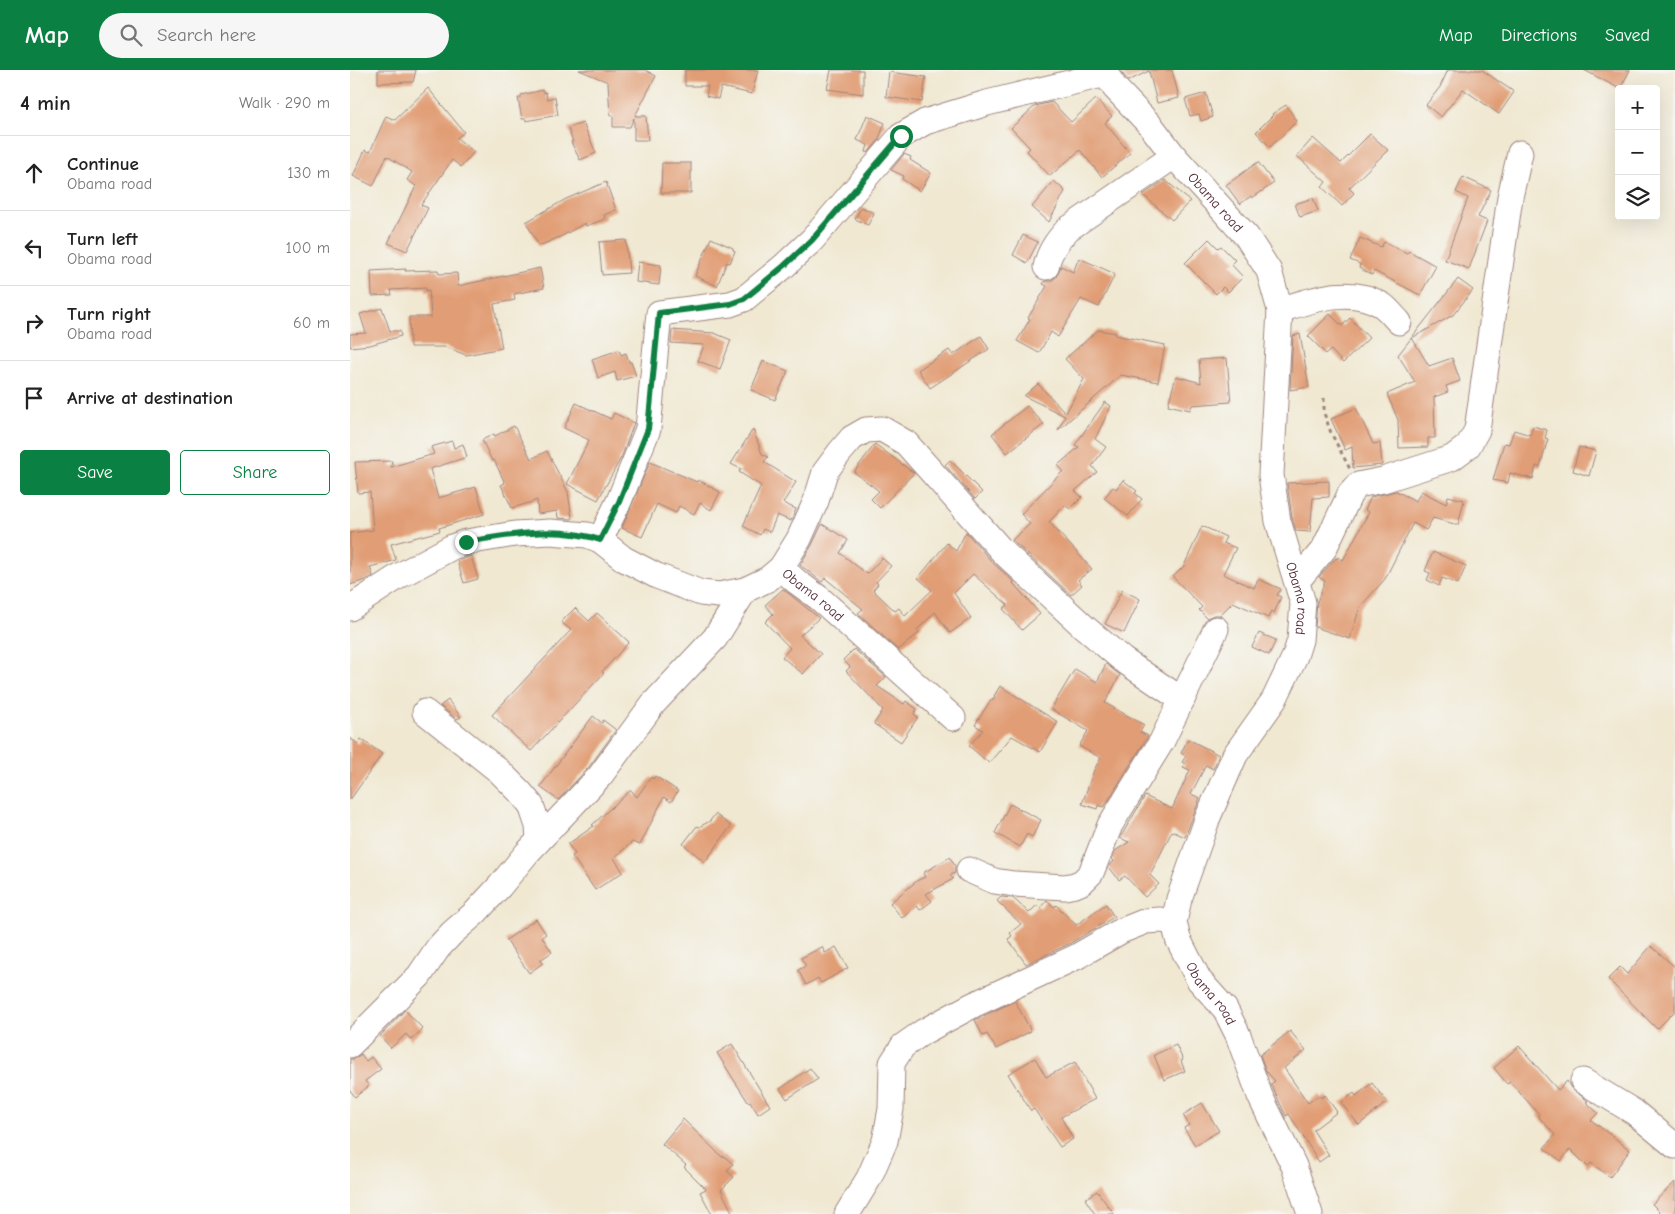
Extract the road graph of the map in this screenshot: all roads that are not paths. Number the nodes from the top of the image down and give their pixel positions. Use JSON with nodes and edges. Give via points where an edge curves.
{"nodes":[{"id":1,"x":1104,"y":72,"type":"edge"},
{"id":2,"x":1520,"y":153,"type":"dead end"},
{"id":3,"x":1174,"y":156,"type":"junction"},
{"id":4,"x":1046,"y":267,"type":"dead end"},
{"id":5,"x":1280,"y":310,"type":"junction"},
{"id":6,"x":1399,"y":322,"type":"dead end"},
{"id":7,"x":600,"y":540,"type":"junction"},
{"id":8,"x":781,"y":568,"type":"junction"},
{"id":9,"x":1297,"y":581,"type":"junction"},
{"id":10,"x":745,"y":590,"type":"junction"},
{"id":11,"x":350,"y":608,"type":"edge"},
{"id":12,"x":1216,"y":629,"type":"dead end"},
{"id":13,"x":1182,"y":700,"type":"junction"},
{"id":14,"x":425,"y":712,"type":"dead end"},
{"id":15,"x":953,"y":718,"type":"dead end"},
{"id":16,"x":539,"y":840,"type":"junction"},
{"id":17,"x":969,"y":870,"type":"dead end"},
{"id":18,"x":1174,"y":922,"type":"junction"},
{"id":19,"x":350,"y":1046,"type":"edge"},
{"id":20,"x":1583,"y":1081,"type":"dead end"},
{"id":21,"x":1675,"y":1146,"type":"edge"},
{"id":22,"x":847,"y":1214,"type":"edge"},
{"id":23,"x":1310,"y":1214,"type":"edge"}],
"edges":[{"from":1,"to":3,"type":"street","name":"Obama road"},
{"from":1,"to":7,"type":"street","name":"Obama road","via":[[925,122],[901,136],[812,240],[744,299],[730,304],[659,313],[648,429]]},
{"from":2,"to":9,"type":"street","via":[[1510,197],[1477,430],[1468,446],[1452,458],[1358,485],[1350,494],[1324,550]]},
{"from":3,"to":4,"type":"street","via":[[1068,229],[1056,241]]},
{"from":3,"to":5,"type":"street","name":"Obama road","via":[[1247,237],[1269,271]]},
{"from":5,"to":6,"type":"street","via":[[1324,297],[1348,295],[1367,297],[1383,306]]},
{"from":5,"to":9,"type":"street","name":"Obama road","via":[[1272,475],[1278,522]]},
{"from":7,"to":10,"type":"street","name":"Obama road","via":[[640,568],[701,594],[719,595]]},
{"from":7,"to":11,"type":"street","name":"Obama road","via":[[587,535],[550,532],[466,542],[399,576]]},
{"from":8,"to":10,"type":"street","name":"Obama road","via":[[768,579]]},
{"from":8,"to":13,"type":"street","via":[[799,539],[825,472],[852,438],[866,430],[882,429],[906,443],[1003,552],[1083,626],[1123,660]]},
{"from":8,"to":15,"type":"street","name":"Obama road"},
{"from":9,"to":18,"type":"street","name":"Obama road","via":[[1303,603],[1300,640],[1295,656],[1274,700],[1235,755],[1208,817]]},
{"from":10,"to":16,"type":"street","via":[[715,638],[653,704],[600,776]]},
{"from":12,"to":13,"type":"street"},
{"from":13,"to":17,"type":"street","via":[[1162,741],[1110,825],[1091,873],[1082,882],[1065,887],[1014,884],[994,881]]},
{"from":14,"to":16,"type":"street","via":[[499,771],[520,792],[531,805]]},
{"from":16,"to":19,"type":"street","via":[[475,914],[452,932],[419,976]]},
{"from":18,"to":22,"type":"street","via":[[1146,921],[1121,931],[1076,957],[973,1005],[903,1046],[892,1063],[891,1108],[885,1141]]},
{"from":18,"to":23,"type":"street","name":"Obama road","via":[[1178,939],[1199,980],[1225,1009],[1238,1035],[1260,1096],[1294,1166]]},
{"from":20,"to":21,"type":"street","via":[[1634,1112]]}]}
